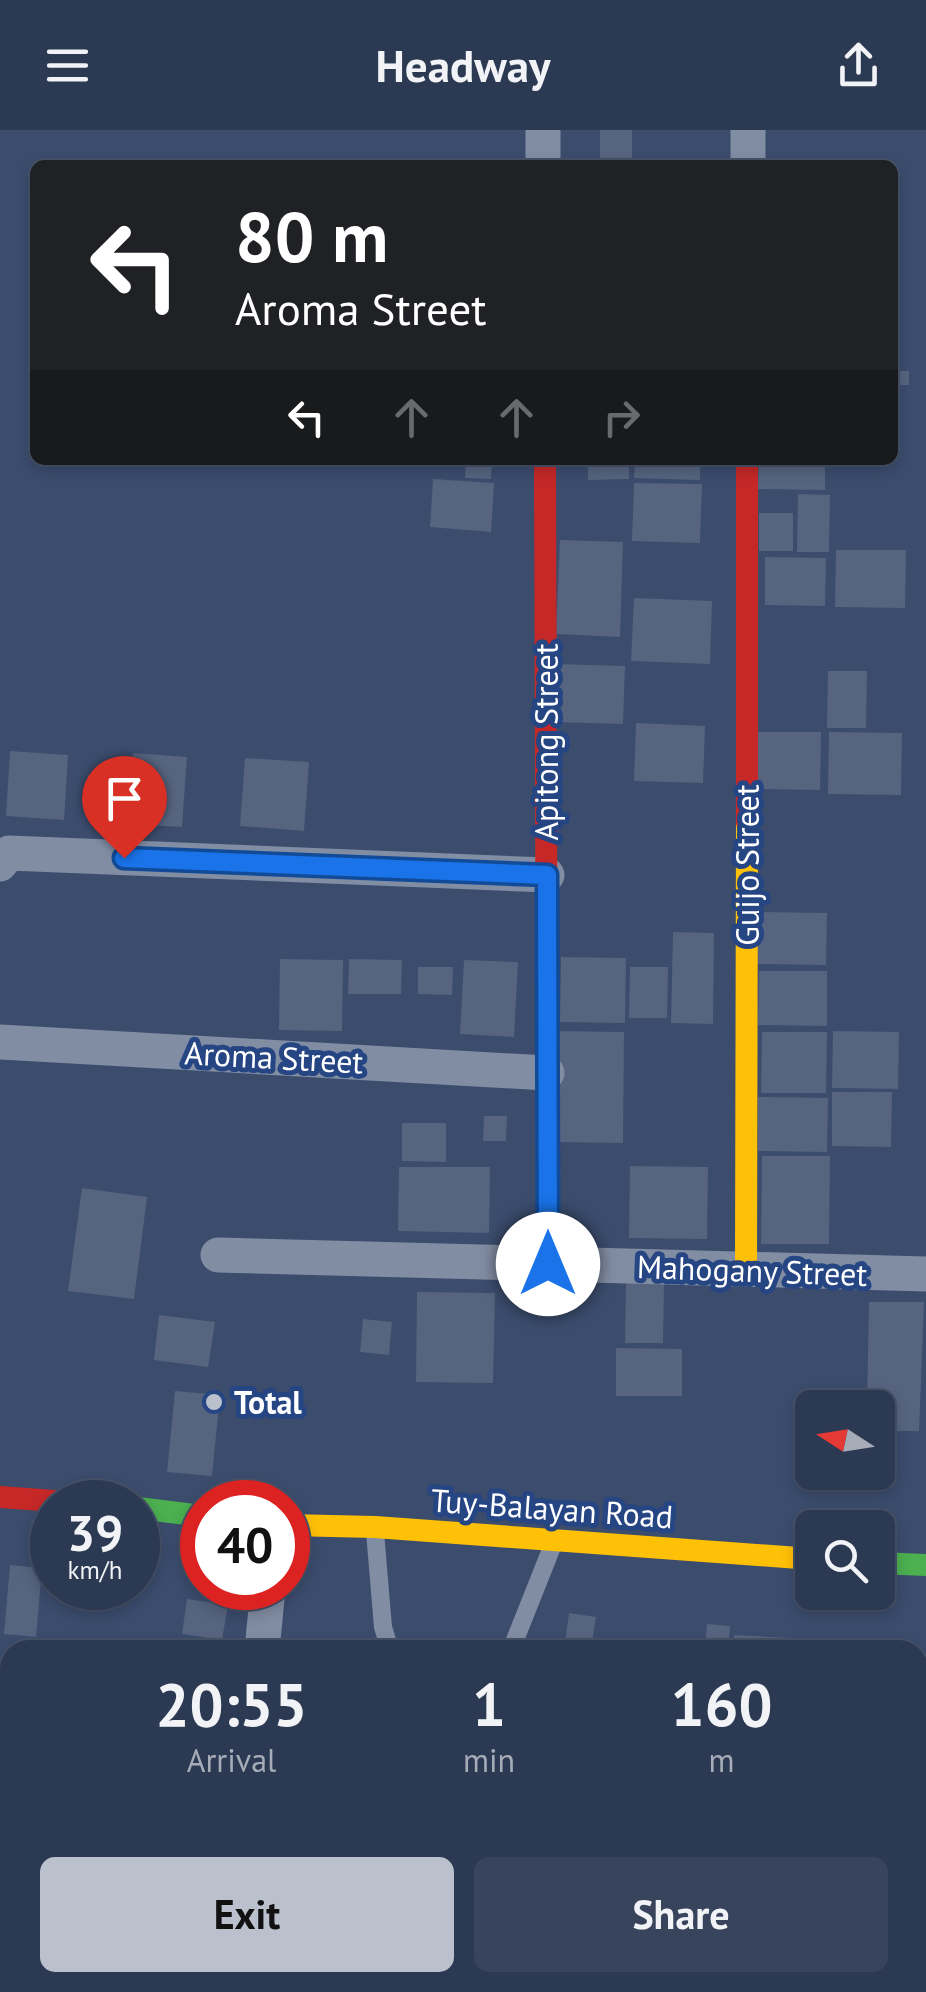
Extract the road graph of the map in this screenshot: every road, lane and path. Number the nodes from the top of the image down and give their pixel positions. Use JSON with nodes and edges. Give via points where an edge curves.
{"nodes":[{"id":1,"x":543,"y":130,"type":"edge"},
{"id":2,"x":748,"y":130,"type":"edge"},
{"id":3,"x":543,"y":160,"type":"edge"},
{"id":4,"x":748,"y":160,"type":"edge"},
{"id":5,"x":545,"y":465,"type":"edge"},
{"id":6,"x":748,"y":465,"type":"edge"},
{"id":7,"x":0,"y":864,"type":"edge"},
{"id":8,"x":547,"y":875,"type":"junction"},
{"id":9,"x":0,"y":1042,"type":"edge"},
{"id":10,"x":548,"y":1072,"type":"junction"},
{"id":11,"x":218,"y":1255,"type":"dead end"},
{"id":12,"x":548,"y":1264,"type":"junction"},
{"id":13,"x":746,"y":1270,"type":"junction"},
{"id":14,"x":926,"y":1274,"type":"edge"},
{"id":15,"x":0,"y":1497,"type":"edge"},
{"id":16,"x":30,"y":1499,"type":"edge"},
{"id":17,"x":310,"y":1526,"type":"edge"},
{"id":18,"x":375,"y":1527,"type":"junction"},
{"id":19,"x":554,"y":1542,"type":"junction"},
{"id":20,"x":795,"y":1558,"type":"edge"},
{"id":21,"x":895,"y":1564,"type":"edge"},
{"id":22,"x":926,"y":1565,"type":"edge"},
{"id":23,"x":266,"y":1610,"type":"edge"},
{"id":24,"x":263,"y":1640,"type":"edge"},
{"id":25,"x":387,"y":1640,"type":"edge"},
{"id":26,"x":516,"y":1640,"type":"edge"}],
"edges":[{"from":1,"to":3,"type":"street"},
{"from":2,"to":4,"type":"street"},
{"from":5,"to":8,"type":"street","name":"Apitong Street"},
{"from":6,"to":13,"type":"street","name":"Guijo Street"},
{"from":7,"to":8,"type":"street","via":[[9,853]]},
{"from":8,"to":10,"type":"street","name":"Apitong Street"},
{"from":9,"to":10,"type":"street","name":"Aroma Street"},
{"from":10,"to":12,"type":"street","name":"Apitong Street"},
{"from":11,"to":12,"type":"street","name":"Mahogany Street"},
{"from":12,"to":13,"type":"street","name":"Mahogany Street"},
{"from":13,"to":14,"type":"street","name":"Mahogany Street"},
{"from":15,"to":16,"type":"street"},
{"from":17,"to":18,"type":"street","name":"Tuy-Balayan Road"},
{"from":18,"to":19,"type":"street","name":"Tuy-Balayan Road"},
{"from":18,"to":25,"type":"lane"},
{"from":19,"to":20,"type":"street","name":"Tuy-Balayan Road"},
{"from":19,"to":26,"type":"lane"},
{"from":21,"to":22,"type":"street"},
{"from":23,"to":24,"type":"street"}]}
